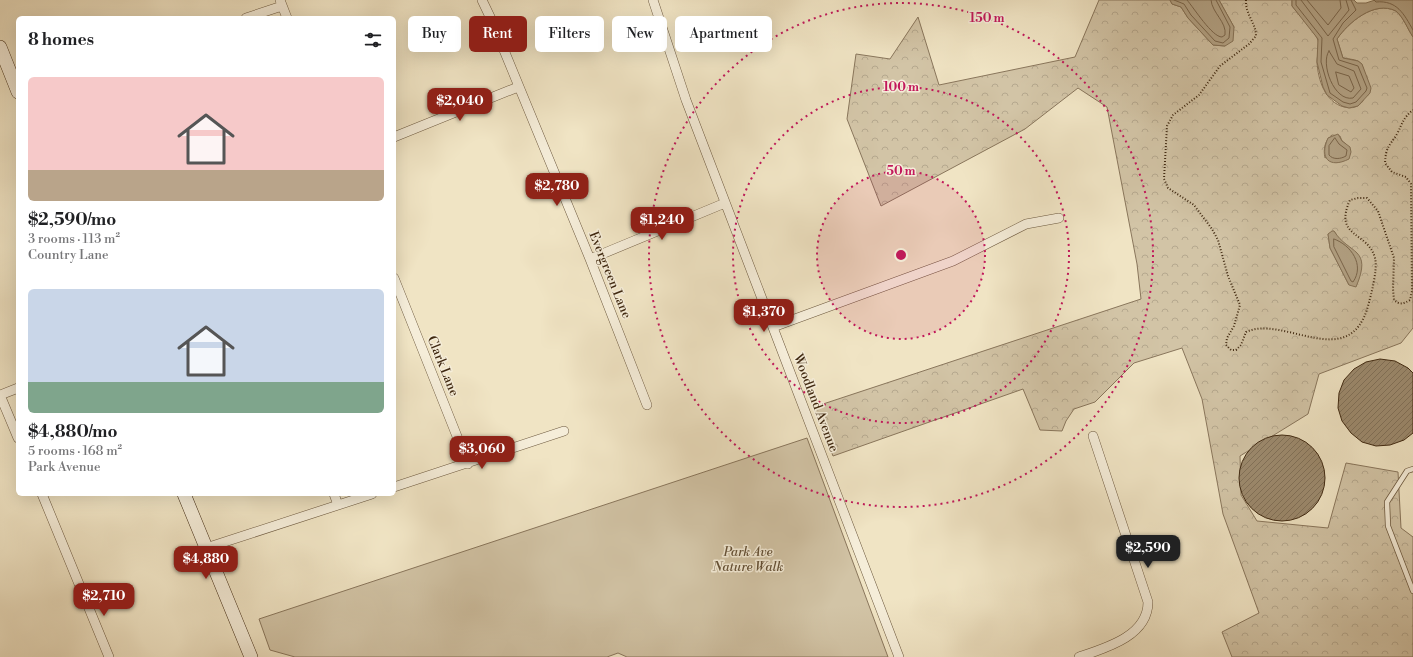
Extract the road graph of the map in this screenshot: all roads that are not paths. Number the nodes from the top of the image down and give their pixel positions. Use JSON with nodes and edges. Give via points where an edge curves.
{"nodes":[{"id":1,"x":482,"y":0,"type":"edge"},
{"id":2,"x":653,"y":0,"type":"edge"},
{"id":3,"x":281,"y":3,"type":"edge"},
{"id":4,"x":251,"y":16,"type":"edge"},
{"id":5,"x":286,"y":16,"type":"edge"},
{"id":6,"x":0,"y":47,"type":"edge"},
{"id":7,"x":16,"y":87,"type":"edge"},
{"id":8,"x":518,"y":87,"type":"junction"},
{"id":9,"x":396,"y":136,"type":"edge"},
{"id":10,"x":726,"y":203,"type":"junction"},
{"id":11,"x":1059,"y":218,"type":"dead end"},
{"id":12,"x":590,"y":259,"type":"junction"},
{"id":13,"x":396,"y":283,"type":"edge"},
{"id":14,"x":773,"y":327,"type":"junction"},
{"id":15,"x":16,"y":389,"type":"edge"},
{"id":16,"x":0,"y":395,"type":"edge"},
{"id":17,"x":647,"y":405,"type":"dead end"},
{"id":18,"x":564,"y":432,"type":"dead end"},
{"id":19,"x":16,"y":433,"type":"edge"},
{"id":20,"x":1093,"y":436,"type":"dead end"},
{"id":21,"x":468,"y":464,"type":"junction"},
{"id":22,"x":1413,"y":469,"type":"edge"},
{"id":23,"x":396,"y":486,"type":"edge"},
{"id":24,"x":43,"y":496,"type":"edge"},
{"id":25,"x":185,"y":496,"type":"edge"},
{"id":26,"x":335,"y":496,"type":"edge"},
{"id":27,"x":366,"y":496,"type":"edge"},
{"id":28,"x":338,"y":505,"type":"junction"},
{"id":29,"x":206,"y":548,"type":"junction"},
{"id":30,"x":1413,"y":591,"type":"edge"},
{"id":31,"x":109,"y":657,"type":"edge"},
{"id":32,"x":251,"y":657,"type":"edge"},
{"id":33,"x":899,"y":657,"type":"edge"},
{"id":34,"x":1079,"y":657,"type":"edge"}],
"edges":[{"from":1,"to":8,"type":"street","name":"Evergreen Lane"},
{"from":2,"to":10,"type":"street","name":"Woodland Avenue","via":[[686,100]]},
{"from":3,"to":4,"type":"street"},
{"from":3,"to":5,"type":"street"},
{"from":6,"to":7,"type":"main road"},
{"from":8,"to":9,"type":"street"},
{"from":8,"to":12,"type":"street","name":"Evergreen Lane"},
{"from":10,"to":12,"type":"street"},
{"from":10,"to":14,"type":"street","name":"Woodland Avenue"},
{"from":11,"to":14,"type":"street","via":[[1026,224],[953,261]]},
{"from":12,"to":17,"type":"street","name":"Evergreen Lane"},
{"from":13,"to":21,"type":"street","name":"Clark Lane"},
{"from":14,"to":33,"type":"street","name":"Woodland Avenue"},
{"from":15,"to":16,"type":"street"},
{"from":16,"to":19,"type":"street"},
{"from":18,"to":21,"type":"street"},
{"from":20,"to":34,"type":"street","via":[[1148,602],[1148,612],[1129,635],[1110,647]]},
{"from":21,"to":23,"type":"street"},
{"from":22,"to":30,"type":"lane","via":[[1407,471],[1387,502],[1388,526]]},
{"from":24,"to":31,"type":"street"},
{"from":25,"to":29,"type":"main road"},
{"from":26,"to":28,"type":"street"},
{"from":27,"to":28,"type":"street"},
{"from":28,"to":29,"type":"street"},
{"from":29,"to":32,"type":"main road"}]}
